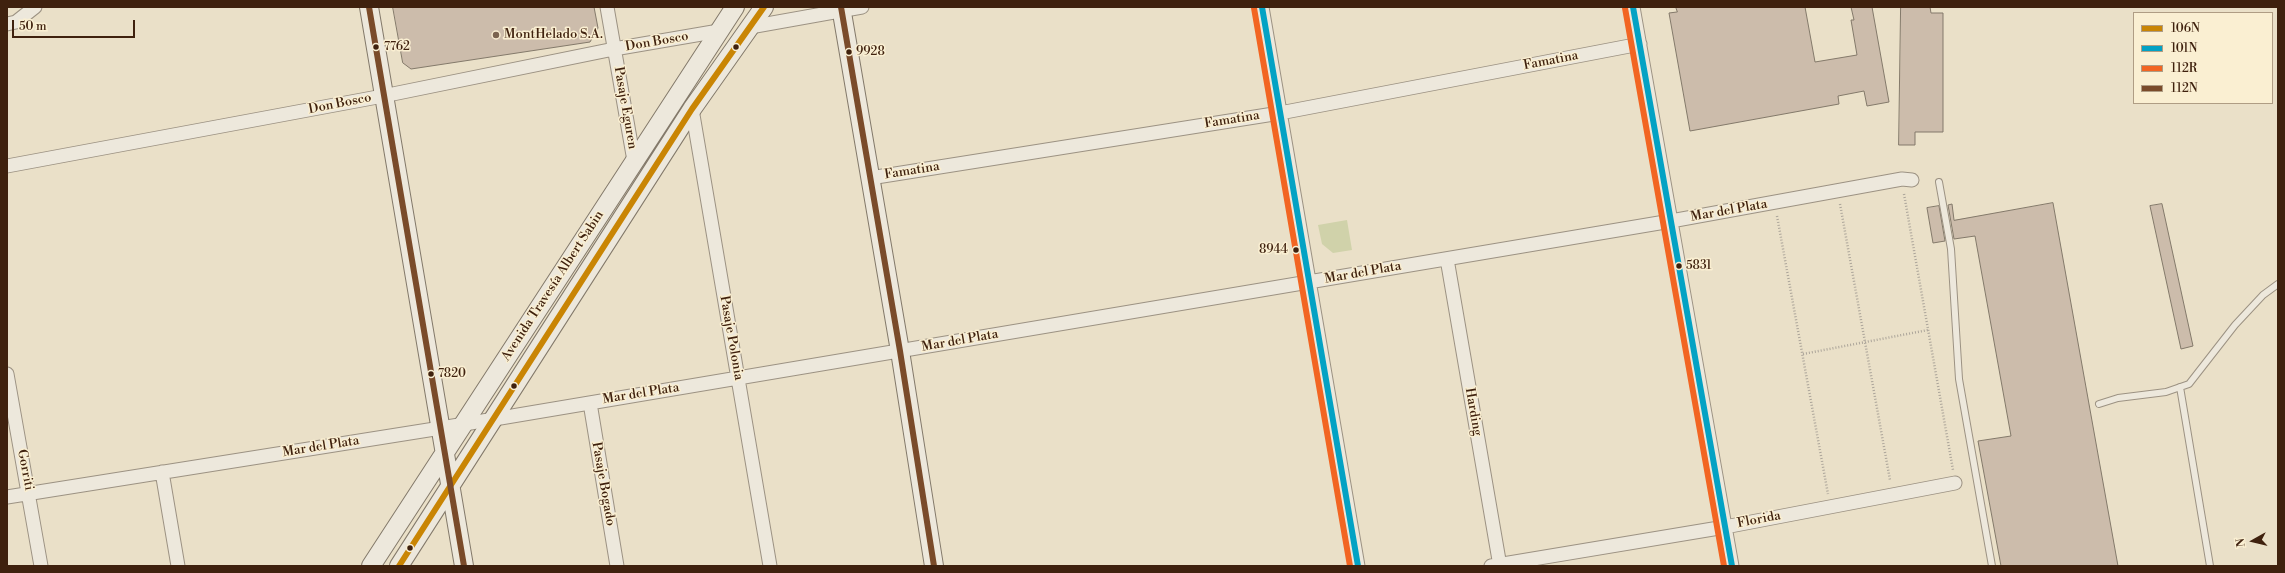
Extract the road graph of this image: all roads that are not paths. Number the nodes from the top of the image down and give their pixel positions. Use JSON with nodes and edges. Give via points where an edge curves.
{"nodes":[{"id":1,"x":36,"y":7,"type":"edge"},
{"id":2,"x":368,"y":7,"type":"edge"},
{"id":3,"x":607,"y":7,"type":"edge"},
{"id":4,"x":735,"y":7,"type":"edge"},
{"id":5,"x":764,"y":7,"type":"edge"},
{"id":6,"x":862,"y":7,"type":"edge"},
{"id":7,"x":1262,"y":7,"type":"edge"},
{"id":8,"x":1633,"y":7,"type":"edge"},
{"id":9,"x":841,"y":9,"type":"edge"},
{"id":10,"x":7,"y":24,"type":"edge"},
{"id":11,"x":750,"y":27,"type":"junction"},
{"id":12,"x":719,"y":31,"type":"junction"},
{"id":13,"x":1640,"y":44,"type":"junction"},
{"id":14,"x":614,"y":49,"type":"junction"},
{"id":15,"x":383,"y":96,"type":"junction"},
{"id":16,"x":692,"y":109,"type":"junction"},
{"id":17,"x":1280,"y":113,"type":"junction"},
{"id":18,"x":634,"y":161,"type":"junction"},
{"id":19,"x":7,"y":166,"type":"edge"},
{"id":20,"x":870,"y":178,"type":"junction"},
{"id":21,"x":1907,"y":179,"type":"road end"},
{"id":22,"x":1939,"y":182,"type":"dead end"},
{"id":23,"x":1671,"y":221,"type":"junction"},
{"id":24,"x":1447,"y":259,"type":"junction"},
{"id":25,"x":1310,"y":282,"type":"junction"},
{"id":26,"x":2278,"y":284,"type":"edge"},
{"id":27,"x":900,"y":351,"type":"junction"},
{"id":28,"x":7,"y":374,"type":"edge"},
{"id":29,"x":738,"y":378,"type":"junction"},
{"id":30,"x":2180,"y":387,"type":"junction"},
{"id":31,"x":590,"y":403,"type":"junction"},
{"id":32,"x":2099,"y":404,"type":"dead end"},
{"id":33,"x":492,"y":419,"type":"junction"},
{"id":34,"x":462,"y":424,"type":"junction"},
{"id":35,"x":441,"y":428,"type":"junction"},
{"id":36,"x":446,"y":452,"type":"junction"},
{"id":37,"x":162,"y":472,"type":"junction"},
{"id":38,"x":1955,"y":483,"type":"road end"},
{"id":39,"x":451,"y":484,"type":"junction"},
{"id":40,"x":29,"y":493,"type":"junction"},
{"id":41,"x":7,"y":497,"type":"edge"},
{"id":42,"x":1725,"y":527,"type":"junction"},
{"id":43,"x":41,"y":566,"type":"edge"},
{"id":44,"x":178,"y":566,"type":"edge"},
{"id":45,"x":371,"y":566,"type":"edge"},
{"id":46,"x":399,"y":566,"type":"edge"},
{"id":47,"x":464,"y":566,"type":"edge"},
{"id":48,"x":617,"y":566,"type":"edge"},
{"id":49,"x":770,"y":566,"type":"edge"},
{"id":50,"x":934,"y":566,"type":"edge"},
{"id":51,"x":1358,"y":566,"type":"edge"},
{"id":52,"x":1497,"y":566,"type":"edge"},
{"id":53,"x":1732,"y":566,"type":"edge"},
{"id":54,"x":1992,"y":566,"type":"edge"},
{"id":55,"x":2210,"y":566,"type":"edge"}],
"edges":[{"from":1,"to":10,"type":"street","via":[[16,22]]},
{"from":2,"to":15,"type":"main road"},
{"from":3,"to":14,"type":"street","name":"Pasaje Eguren"},
{"from":4,"to":12,"type":"main road","name":"Avenida Travesía Albert Sabin"},
{"from":5,"to":11,"type":"main road","name":"Avenida Travesía Albert Sabin"},
{"from":6,"to":9,"type":"street"},
{"from":7,"to":17,"type":"street"},
{"from":8,"to":13,"type":"street"},
{"from":9,"to":11,"type":"street"},
{"from":9,"to":20,"type":"main road"},
{"from":11,"to":16,"type":"main road","name":"Avenida Travesía Albert Sabin"},
{"from":12,"to":14,"type":"street","name":"Don Bosco"},
{"from":12,"to":18,"type":"main road","name":"Avenida Travesía Albert Sabin"},
{"from":13,"to":17,"type":"street","name":"Famatina"},
{"from":13,"to":23,"type":"street"},
{"from":14,"to":15,"type":"street","name":"Don Bosco"},
{"from":14,"to":18,"type":"street","name":"Pasaje Eguren"},
{"from":15,"to":19,"type":"street","name":"Don Bosco"},
{"from":15,"to":35,"type":"main road"},
{"from":16,"to":29,"type":"street","name":"Pasaje Polonia"},
{"from":16,"to":33,"type":"main road","name":"Avenida Travesía Albert Sabin"},
{"from":17,"to":20,"type":"street","name":"Famatina"},
{"from":17,"to":25,"type":"street"},
{"from":18,"to":34,"type":"main road","name":"Avenida Travesía Albert Sabin"},
{"from":20,"to":27,"type":"main road"},
{"from":21,"to":23,"type":"street","name":"Mar del Plata"},
{"from":22,"to":54,"type":"lane","via":[[1951,249],[1959,378]]},
{"from":23,"to":24,"type":"street","name":"Mar del Plata"},
{"from":23,"to":42,"type":"street"},
{"from":24,"to":25,"type":"street","name":"Mar del Plata"},
{"from":24,"to":52,"type":"street","name":"Harding"},
{"from":25,"to":27,"type":"street","name":"Mar del Plata"},
{"from":25,"to":51,"type":"street"},
{"from":26,"to":30,"type":"lane","via":[[2262,295],[2235,325],[2189,384]]},
{"from":27,"to":29,"type":"street","name":"Mar del Plata"},
{"from":27,"to":50,"type":"main road"},
{"from":28,"to":40,"type":"street","name":"Gorriti"},
{"from":29,"to":31,"type":"street","name":"Mar del Plata"},
{"from":29,"to":49,"type":"street","name":"Pasaje Polonia"},
{"from":30,"to":32,"type":"lane"},
{"from":30,"to":55,"type":"lane"},
{"from":31,"to":33,"type":"street","name":"Mar del Plata"},
{"from":31,"to":48,"type":"street","name":"Pasaje Bogado"},
{"from":33,"to":34,"type":"street","name":"Mar del Plata"},
{"from":33,"to":39,"type":"main road","name":"Avenida Travesía Albert Sabin"},
{"from":34,"to":35,"type":"street","name":"Mar del Plata"},
{"from":34,"to":36,"type":"main road","name":"Avenida Travesía Albert Sabin"},
{"from":35,"to":36,"type":"main road"},
{"from":35,"to":37,"type":"street","name":"Mar del Plata"},
{"from":36,"to":39,"type":"main road"},
{"from":36,"to":45,"type":"main road","name":"Avenida Travesía Albert Sabin"},
{"from":37,"to":40,"type":"street","name":"Mar del Plata"},
{"from":37,"to":44,"type":"street"},
{"from":38,"to":42,"type":"street","name":"Florida"},
{"from":39,"to":46,"type":"main road","name":"Avenida Travesía Albert Sabin"},
{"from":39,"to":47,"type":"main road"},
{"from":40,"to":41,"type":"street","name":"Mar del Plata"},
{"from":40,"to":43,"type":"street","name":"Gorriti"},
{"from":42,"to":52,"type":"street","name":"Florida"},
{"from":42,"to":53,"type":"street"}]}
